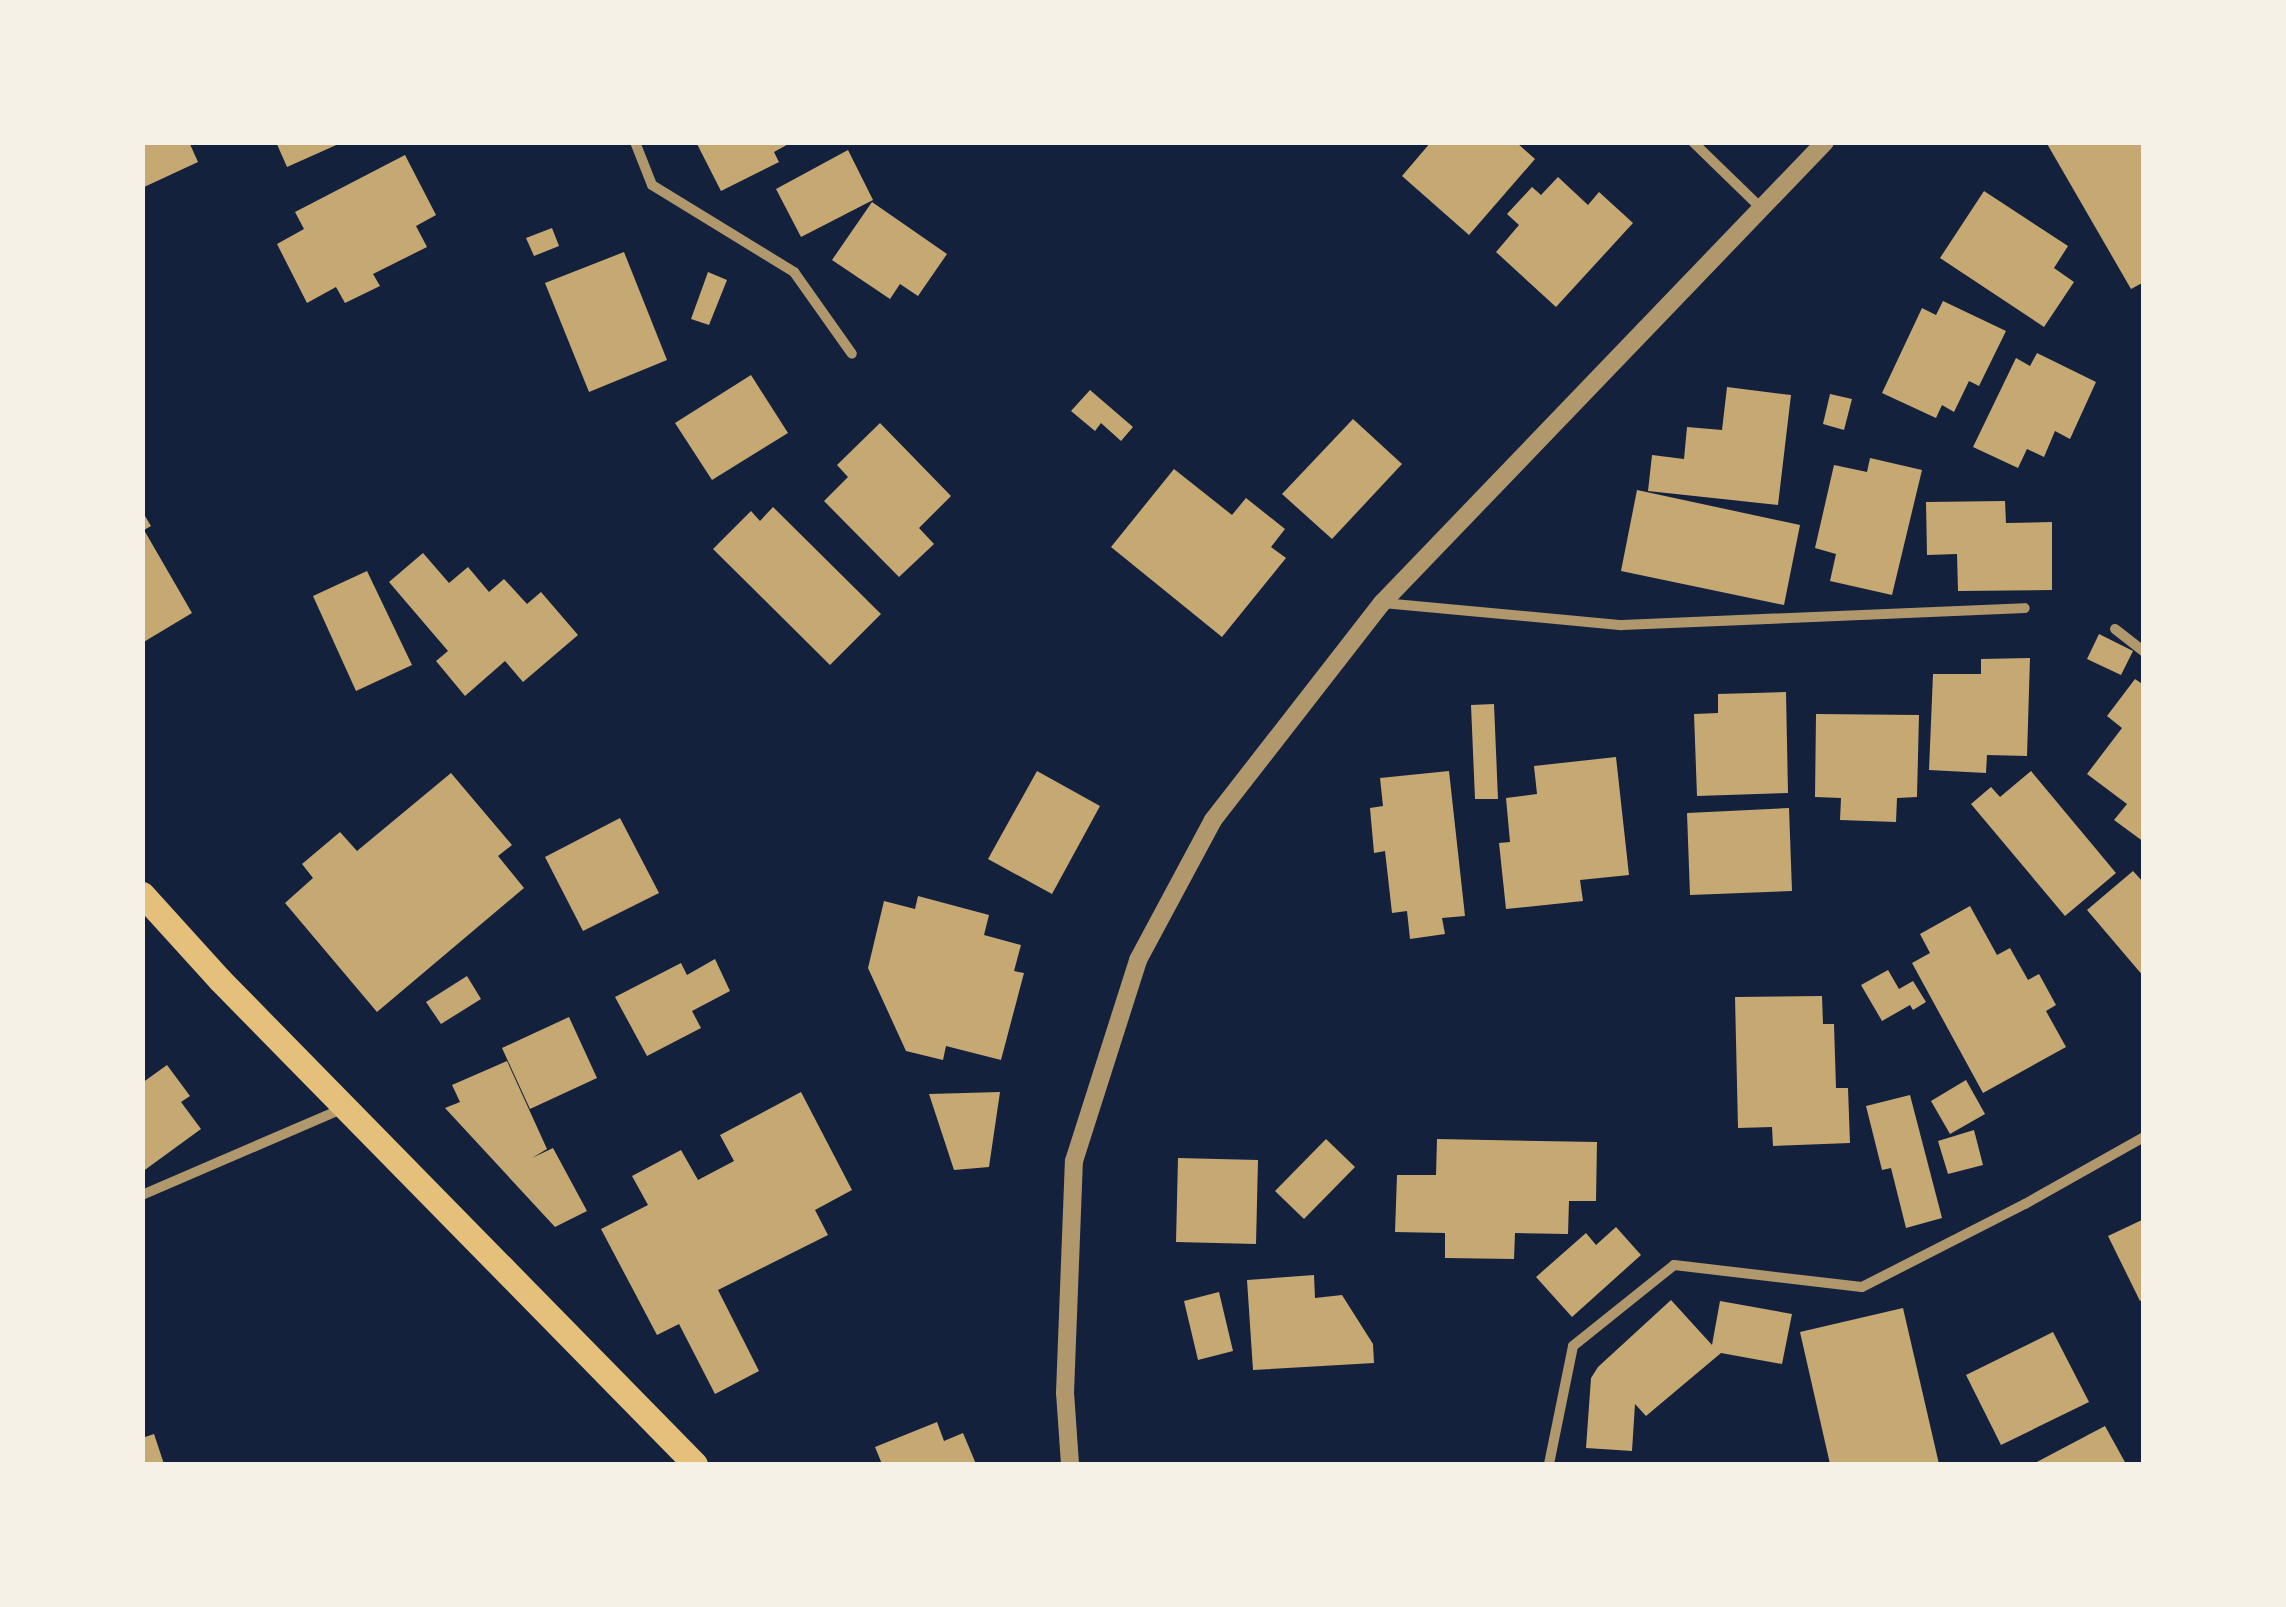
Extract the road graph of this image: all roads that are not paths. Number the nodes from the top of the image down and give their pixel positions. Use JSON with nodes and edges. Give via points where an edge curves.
{"nodes":[{"id":1,"x":634,"y":142,"type":"edge"},
{"id":2,"x":1693,"y":142,"type":"edge"},
{"id":3,"x":1825,"y":142,"type":"edge"},
{"id":4,"x":1762,"y":208,"type":"junction"},
{"id":5,"x":852,"y":354,"type":"dead end"},
{"id":6,"x":1382,"y":602,"type":"junction"},
{"id":7,"x":2026,"y":608,"type":"dead end"},
{"id":8,"x":2115,"y":630,"type":"dead end"},
{"id":9,"x":2144,"y":652,"type":"edge"},
{"id":10,"x":142,"y":894,"type":"edge"},
{"id":11,"x":345,"y":1108,"type":"junction"},
{"id":12,"x":2144,"y":1137,"type":"edge"},
{"id":13,"x":142,"y":1195,"type":"edge"},
{"id":14,"x":696,"y":1464,"type":"edge"},
{"id":15,"x":1070,"y":1464,"type":"edge"},
{"id":16,"x":1549,"y":1464,"type":"edge"}],
"edges":[{"from":1,"to":5,"type":"street","via":[[652,185],[794,272]]},
{"from":2,"to":4,"type":"street"},
{"from":3,"to":4,"type":"street"},
{"from":4,"to":6,"type":"street"},
{"from":6,"to":7,"type":"street","via":[[1622,625]]},
{"from":6,"to":15,"type":"street","via":[[1213,820],[1138,960],[1074,1161]]},
{"from":8,"to":9,"type":"street"},
{"from":10,"to":11,"type":"main road"},
{"from":11,"to":13,"type":"street"},
{"from":11,"to":14,"type":"main road"},
{"from":12,"to":16,"type":"street","via":[[1862,1287],[1674,1265],[1573,1346]]}]}
